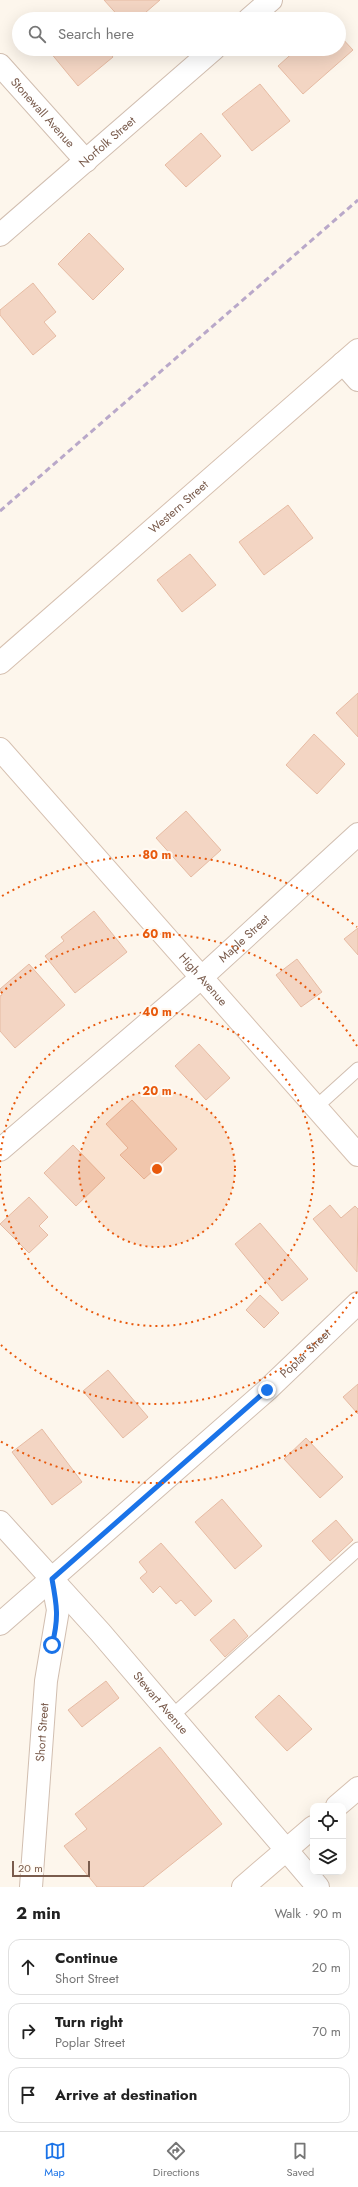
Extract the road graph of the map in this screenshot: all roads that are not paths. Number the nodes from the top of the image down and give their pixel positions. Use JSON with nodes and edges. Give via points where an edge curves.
{"nodes":[{"id":1,"x":271,"y":0,"type":"edge"},
{"id":2,"x":257,"y":12,"type":"edge"},
{"id":3,"x":206,"y":56,"type":"edge"},
{"id":4,"x":0,"y":65,"type":"edge"},
{"id":5,"x":86,"y":161,"type":"junction"},
{"id":6,"x":0,"y":235,"type":"edge"},
{"id":7,"x":351,"y":357,"type":"edge"},
{"id":8,"x":358,"y":380,"type":"edge"},
{"id":9,"x":0,"y":663,"type":"edge"},
{"id":10,"x":0,"y":749,"type":"edge"},
{"id":11,"x":358,"y":834,"type":"edge"},
{"id":12,"x":202,"y":977,"type":"junction"},
{"id":13,"x":358,"y":1069,"type":"edge"},
{"id":14,"x":316,"y":1107,"type":"junction"},
{"id":15,"x":0,"y":1150,"type":"edge"},
{"id":16,"x":358,"y":1156,"type":"edge"},
{"id":17,"x":358,"y":1303,"type":"edge"},
{"id":18,"x":0,"y":1522,"type":"edge"},
{"id":19,"x":358,"y":1549,"type":"edge"},
{"id":20,"x":52,"y":1579,"type":"junction"},
{"id":21,"x":0,"y":1624,"type":"edge"},
{"id":22,"x":172,"y":1716,"type":"junction"},
{"id":23,"x":358,"y":1788,"type":"edge"},
{"id":24,"x":340,"y":1803,"type":"edge"},
{"id":25,"x":310,"y":1830,"type":"edge"},
{"id":26,"x":286,"y":1850,"type":"junction"},
{"id":27,"x":31,"y":1887,"type":"edge"},
{"id":28,"x":243,"y":1887,"type":"edge"},
{"id":29,"x":318,"y":1887,"type":"edge"}],
"edges":[{"from":1,"to":2,"type":"street"},
{"from":3,"to":5,"type":"street","name":"Norfolk Street"},
{"from":4,"to":5,"type":"street","name":"Stonewall Avenue"},
{"from":5,"to":6,"type":"street","name":"Norfolk Street"},
{"from":7,"to":8,"type":"street"},
{"from":7,"to":9,"type":"street","name":"Western Street"},
{"from":10,"to":12,"type":"street","name":"High Avenue"},
{"from":11,"to":12,"type":"street","name":"Maple Street"},
{"from":12,"to":14,"type":"street","name":"High Avenue"},
{"from":12,"to":15,"type":"street","name":"Maple Street"},
{"from":13,"to":14,"type":"lane"},
{"from":14,"to":16,"type":"street","name":"High Avenue"},
{"from":17,"to":20,"type":"street","name":"Poplar Street","via":[[267,1390]]},
{"from":18,"to":20,"type":"street","name":"Stewart Avenue"},
{"from":19,"to":22,"type":"lane"},
{"from":20,"to":21,"type":"street","name":"Poplar Street"},
{"from":20,"to":22,"type":"street","name":"Stewart Avenue"},
{"from":20,"to":27,"type":"street","name":"Short Street","via":[[58,1610],[46,1681]]},
{"from":22,"to":26,"type":"street","name":"Stewart Avenue"},
{"from":23,"to":24,"type":"street"},
{"from":25,"to":26,"type":"street"},
{"from":26,"to":28,"type":"street"},
{"from":26,"to":29,"type":"street","name":"Stewart Avenue"}]}
